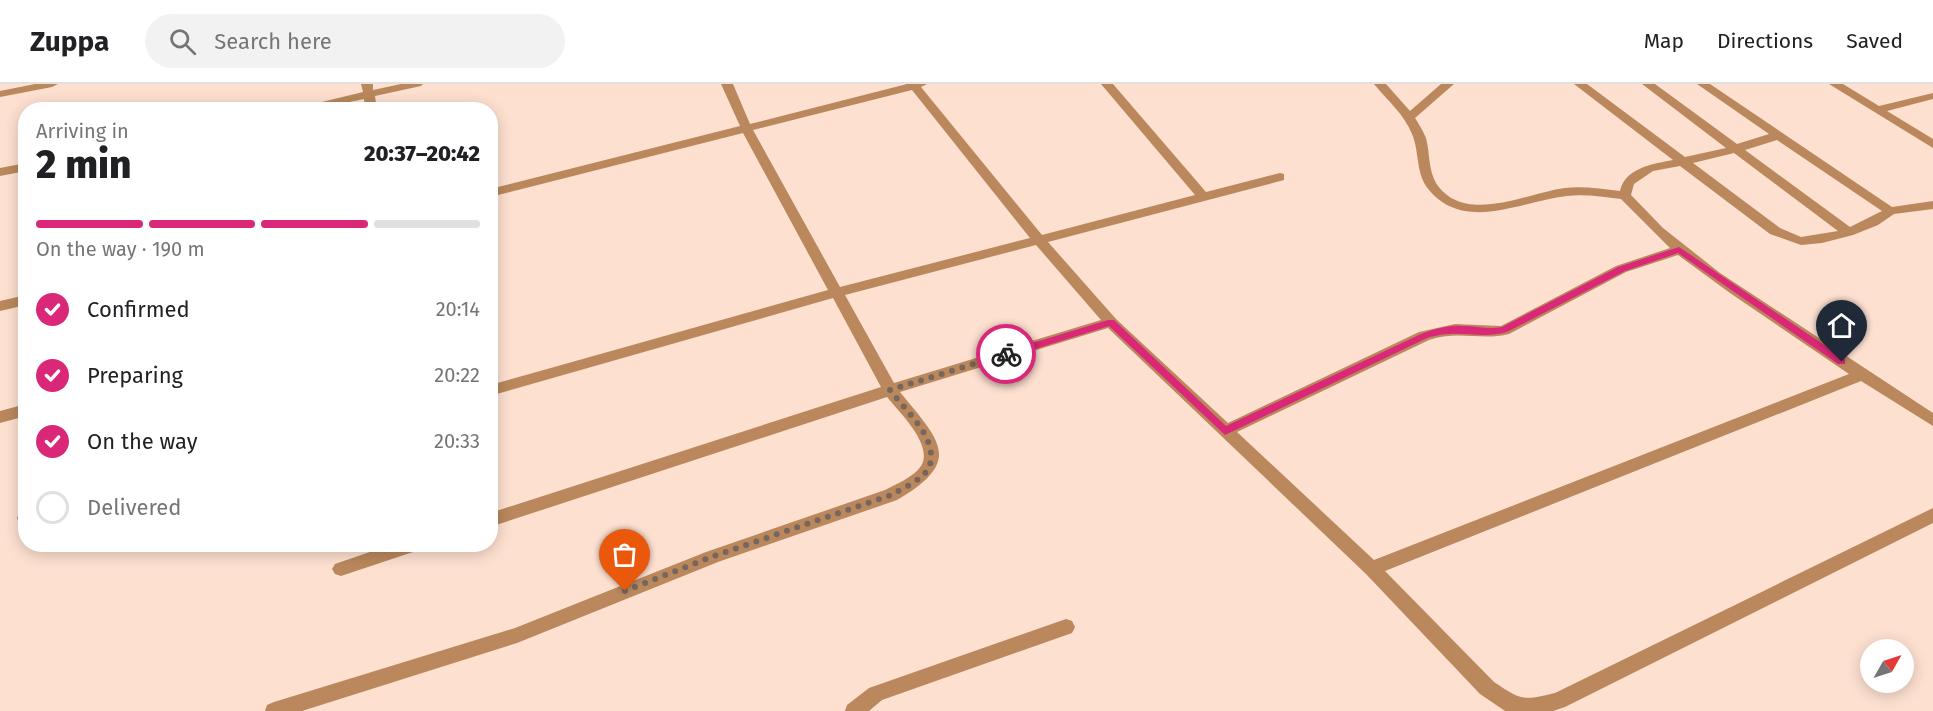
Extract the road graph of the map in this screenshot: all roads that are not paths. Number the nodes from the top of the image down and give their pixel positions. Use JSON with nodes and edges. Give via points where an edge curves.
{"nodes":[{"id":1,"x":52,"y":84,"type":"edge"},
{"id":2,"x":417,"y":84,"type":"edge"},
{"id":3,"x":727,"y":84,"type":"edge"},
{"id":4,"x":1107,"y":84,"type":"edge"},
{"id":5,"x":1380,"y":84,"type":"edge"},
{"id":6,"x":1448,"y":84,"type":"edge"},
{"id":7,"x":1580,"y":84,"type":"edge"},
{"id":8,"x":1648,"y":84,"type":"edge"},
{"id":9,"x":1702,"y":84,"type":"edge"},
{"id":10,"x":1835,"y":84,"type":"edge"},
{"id":11,"x":916,"y":85,"type":"edge"},
{"id":12,"x":368,"y":89,"type":"edge"},
{"id":13,"x":0,"y":94,"type":"edge"},
{"id":14,"x":1933,"y":96,"type":"edge"},
{"id":15,"x":322,"y":102,"type":"edge"},
{"id":16,"x":1878,"y":110,"type":"junction"},
{"id":17,"x":1408,"y":118,"type":"junction"},
{"id":18,"x":747,"y":129,"type":"junction"},
{"id":19,"x":1780,"y":135,"type":"junction"},
{"id":20,"x":1933,"y":144,"type":"edge"},
{"id":21,"x":1735,"y":149,"type":"junction"},
{"id":22,"x":1683,"y":160,"type":"junction"},
{"id":23,"x":18,"y":169,"type":"edge"},
{"id":24,"x":0,"y":172,"type":"edge"},
{"id":25,"x":1280,"y":177,"type":"dead end"},
{"id":26,"x":498,"y":191,"type":"edge"},
{"id":27,"x":1625,"y":196,"type":"junction"},
{"id":28,"x":1203,"y":197,"type":"junction"},
{"id":29,"x":1933,"y":206,"type":"edge"},
{"id":30,"x":1890,"y":211,"type":"junction"},
{"id":31,"x":1847,"y":231,"type":"junction"},
{"id":32,"x":1038,"y":239,"type":"junction"},
{"id":33,"x":1679,"y":250,"type":"junction"},
{"id":34,"x":837,"y":292,"type":"junction"},
{"id":35,"x":18,"y":302,"type":"edge"},
{"id":36,"x":0,"y":306,"type":"edge"},
{"id":37,"x":1111,"y":322,"type":"junction"},
{"id":38,"x":1861,"y":375,"type":"junction"},
{"id":39,"x":498,"y":389,"type":"edge"},
{"id":40,"x":890,"y":390,"type":"junction"},
{"id":41,"x":18,"y":412,"type":"edge"},
{"id":42,"x":0,"y":417,"type":"edge"},
{"id":43,"x":1933,"y":420,"type":"edge"},
{"id":44,"x":1225,"y":431,"type":"junction"},
{"id":45,"x":1933,"y":515,"type":"edge"},
{"id":46,"x":498,"y":517,"type":"edge"},
{"id":47,"x":392,"y":552,"type":"edge"},
{"id":48,"x":341,"y":569,"type":"dead end"},
{"id":49,"x":1372,"y":569,"type":"junction"},
{"id":50,"x":1066,"y":627,"type":"dead end"},
{"id":51,"x":274,"y":711,"type":"edge"},
{"id":52,"x":854,"y":711,"type":"edge"}],
"edges":[{"from":1,"to":13,"type":"street"},
{"from":2,"to":12,"type":"street"},
{"from":3,"to":18,"type":"street"},
{"from":4,"to":28,"type":"street"},
{"from":5,"to":17,"type":"street"},
{"from":6,"to":17,"type":"street"},
{"from":7,"to":22,"type":"street"},
{"from":8,"to":21,"type":"street"},
{"from":9,"to":19,"type":"street"},
{"from":10,"to":16,"type":"street"},
{"from":11,"to":18,"type":"street"},
{"from":11,"to":32,"type":"street"},
{"from":12,"to":15,"type":"street"},
{"from":14,"to":16,"type":"street"},
{"from":16,"to":20,"type":"street"},
{"from":17,"to":27,"type":"street","via":[[1420,139],[1425,173],[1434,189],[1456,205],[1472,209],[1500,206],[1564,192]]},
{"from":18,"to":26,"type":"street"},
{"from":18,"to":34,"type":"street"},
{"from":19,"to":21,"type":"street"},
{"from":19,"to":30,"type":"street"},
{"from":21,"to":22,"type":"street"},
{"from":21,"to":31,"type":"street"},
{"from":22,"to":27,"type":"street","via":[[1649,168],[1629,182]]},
{"from":22,"to":31,"type":"street","via":[[1774,231],[1799,241],[1822,240]]},
{"from":23,"to":24,"type":"street"},
{"from":25,"to":28,"type":"street"},
{"from":27,"to":33,"type":"street"},
{"from":28,"to":32,"type":"street"},
{"from":29,"to":30,"type":"street"},
{"from":30,"to":31,"type":"street","via":[[1882,220]]},
{"from":32,"to":34,"type":"street"},
{"from":32,"to":37,"type":"street"},
{"from":33,"to":38,"type":"street"},
{"from":33,"to":44,"type":"street","via":[[1622,269],[1504,330],[1442,330],[1424,336]]},
{"from":34,"to":39,"type":"street"},
{"from":34,"to":40,"type":"street"},
{"from":35,"to":36,"type":"street"},
{"from":37,"to":40,"type":"street"},
{"from":37,"to":44,"type":"street"},
{"from":38,"to":43,"type":"street"},
{"from":38,"to":49,"type":"street"},
{"from":40,"to":46,"type":"street"},
{"from":40,"to":51,"type":"street","via":[[925,434],[932,452],[928,469],[891,495],[711,557],[517,635]]},
{"from":41,"to":42,"type":"street"},
{"from":44,"to":49,"type":"street"},
{"from":45,"to":49,"type":"street","via":[[1558,701],[1530,708],[1510,704],[1487,688]]},
{"from":47,"to":48,"type":"street"},
{"from":50,"to":52,"type":"street","via":[[876,694]]}]}
